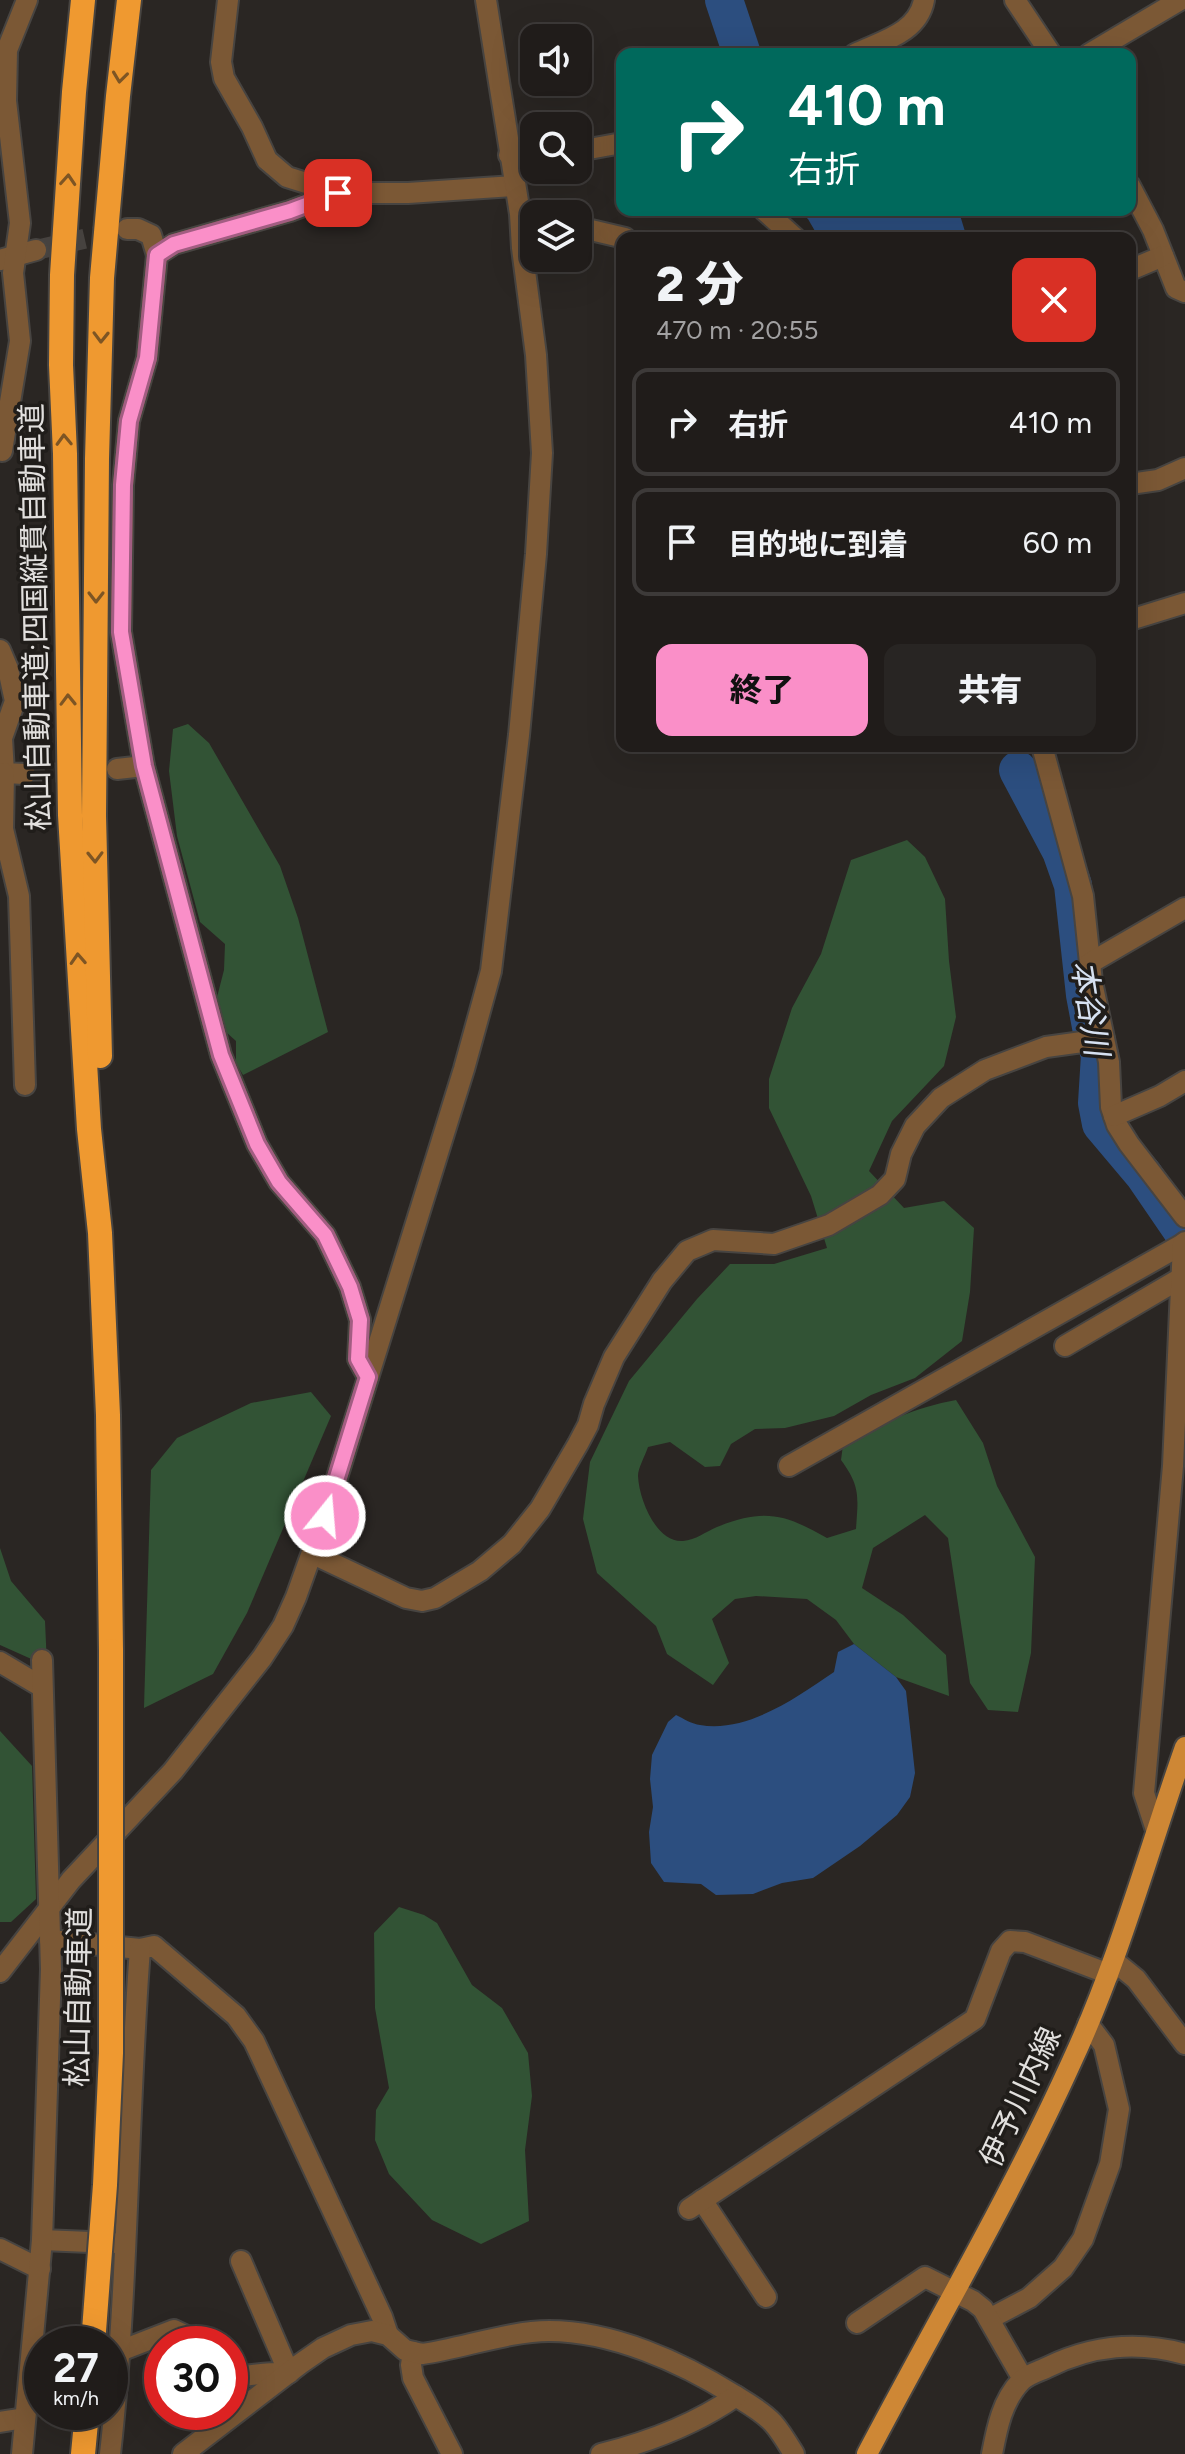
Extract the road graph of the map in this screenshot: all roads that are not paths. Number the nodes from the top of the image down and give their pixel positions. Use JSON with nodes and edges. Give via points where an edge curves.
{"nodes":[{"id":1,"x":27,"y":0,"type":"edge"},
{"id":2,"x":83,"y":0,"type":"edge"},
{"id":3,"x":129,"y":0,"type":"edge"},
{"id":4,"x":228,"y":0,"type":"edge"},
{"id":5,"x":486,"y":0,"type":"edge"},
{"id":6,"x":924,"y":0,"type":"edge"},
{"id":7,"x":1015,"y":0,"type":"edge"},
{"id":8,"x":1180,"y":0,"type":"edge"},
{"id":9,"x":868,"y":48,"type":"edge"},
{"id":10,"x":1047,"y":48,"type":"edge"},
{"id":11,"x":1099,"y":48,"type":"edge"},
{"id":12,"x":616,"y":144,"type":"edge"},
{"id":13,"x":592,"y":148,"type":"edge"},
{"id":14,"x":509,"y":155,"type":"junction"},
{"id":15,"x":520,"y":155,"type":"edge"},
{"id":16,"x":514,"y":186,"type":"junction"},
{"id":17,"x":338,"y":193,"type":"junction"},
{"id":18,"x":1136,"y":197,"type":"edge"},
{"id":19,"x":520,"y":200,"type":"edge"},
{"id":20,"x":771,"y":216,"type":"edge"},
{"id":21,"x":127,"y":229,"type":"dead end"},
{"id":22,"x":592,"y":230,"type":"edge"},
{"id":23,"x":788,"y":232,"type":"edge"},
{"id":24,"x":616,"y":236,"type":"edge"},
{"id":25,"x":18,"y":255,"type":"edge"},
{"id":26,"x":157,"y":255,"type":"junction"},
{"id":27,"x":1163,"y":256,"type":"junction"},
{"id":28,"x":1136,"y":267,"type":"edge"},
{"id":29,"x":525,"y":272,"type":"edge"},
{"id":30,"x":1185,"y":292,"type":"edge"},
{"id":31,"x":2,"y":451,"type":"dead end"},
{"id":32,"x":1185,"y":468,"type":"edge"},
{"id":33,"x":1136,"y":483,"type":"edge"},
{"id":34,"x":1185,"y":603,"type":"edge"},
{"id":35,"x":1136,"y":618,"type":"edge"},
{"id":36,"x":0,"y":650,"type":"edge"},
{"id":37,"x":1044,"y":752,"type":"edge"},
{"id":38,"x":144,"y":766,"type":"junction"},
{"id":39,"x":117,"y":769,"type":"dead end"},
{"id":40,"x":4,"y":773,"type":"junction"},
{"id":41,"x":25,"y":774,"type":"tunnel mouth"},
{"id":42,"x":1185,"y":908,"type":"edge"},
{"id":43,"x":1090,"y":963,"type":"junction"},
{"id":44,"x":1104,"y":1039,"type":"junction"},
{"id":45,"x":1185,"y":1081,"type":"edge"},
{"id":46,"x":25,"y":1085,"type":"dead end"},
{"id":47,"x":1114,"y":1116,"type":"junction"},
{"id":48,"x":1185,"y":1217,"type":"edge"},
{"id":49,"x":100,"y":1233,"type":"junction"},
{"id":50,"x":1184,"y":1243,"type":"edge"},
{"id":51,"x":1181,"y":1278,"type":"junction"},
{"id":52,"x":1065,"y":1346,"type":"dead end"},
{"id":53,"x":368,"y":1377,"type":"junction"},
{"id":54,"x":789,"y":1466,"type":"dead end"},
{"id":55,"x":313,"y":1554,"type":"junction"},
{"id":56,"x":111,"y":1651,"type":"joint"},
{"id":57,"x":42,"y":1660,"type":"dead end"},
{"id":58,"x":0,"y":1662,"type":"edge"},
{"id":59,"x":42,"y":1687,"type":"junction"},
{"id":60,"x":1185,"y":1747,"type":"edge"},
{"id":61,"x":1156,"y":1830,"type":"junction"},
{"id":62,"x":48,"y":1908,"type":"junction"},
{"id":63,"x":50,"y":1940,"type":"junction"},
{"id":64,"x":140,"y":1949,"type":"junction"},
{"id":65,"x":3,"y":1961,"type":"edge"},
{"id":66,"x":1111,"y":1968,"type":"junction"},
{"id":67,"x":1088,"y":2024,"type":"junction"},
{"id":68,"x":1185,"y":2044,"type":"edge"},
{"id":69,"x":42,"y":2240,"type":"junction"},
{"id":70,"x":126,"y":2244,"type":"junction"},
{"id":71,"x":0,"y":2249,"type":"edge"},
{"id":72,"x":241,"y":2261,"type":"dead end"},
{"id":73,"x":40,"y":2269,"type":"junction"},
{"id":74,"x":954,"y":2293,"type":"junction"},
{"id":75,"x":766,"y":2297,"type":"dead end"},
{"id":76,"x":989,"y":2319,"type":"junction"},
{"id":77,"x":857,"y":2323,"type":"dead end"},
{"id":78,"x":36,"y":2326,"type":"edge"},
{"id":79,"x":94,"y":2326,"type":"edge"},
{"id":80,"x":121,"y":2326,"type":"edge"},
{"id":81,"x":388,"y":2335,"type":"junction"},
{"id":82,"x":413,"y":2352,"type":"junction"},
{"id":83,"x":1185,"y":2354,"type":"edge"},
{"id":84,"x":289,"y":2373,"type":"junction"},
{"id":85,"x":248,"y":2377,"type":"edge"},
{"id":86,"x":1023,"y":2379,"type":"junction"},
{"id":87,"x":736,"y":2396,"type":"junction"},
{"id":88,"x":24,"y":2412,"type":"edge"},
{"id":89,"x":0,"y":2422,"type":"edge"},
{"id":90,"x":27,"y":2430,"type":"edge"},
{"id":91,"x":85,"y":2430,"type":"edge"},
{"id":92,"x":111,"y":2430,"type":"edge"},
{"id":93,"x":22,"y":2454,"type":"edge"},
{"id":94,"x":83,"y":2454,"type":"edge"},
{"id":95,"x":110,"y":2454,"type":"edge"},
{"id":96,"x":183,"y":2454,"type":"edge"},
{"id":97,"x":452,"y":2454,"type":"edge"},
{"id":98,"x":601,"y":2454,"type":"edge"},
{"id":99,"x":794,"y":2454,"type":"edge"},
{"id":100,"x":867,"y":2454,"type":"edge"},
{"id":101,"x":992,"y":2454,"type":"edge"}],
"edges":[{"from":1,"to":25,"type":"street","via":[[7,50]]},
{"from":49,"to":2,"type":"highway","name":"松山自動車道;四国縦貫自動車道","one_way":true,"via":[[70,815],[61,365],[62,275]]},
{"from":3,"to":49,"type":"highway","name":"松山自動車道;四国縦貫自動車道","one_way":true,"via":[[102,278],[97,459],[94,816]]},
{"from":4,"to":17,"type":"street","via":[[224,78],[267,160],[287,177]]},
{"from":5,"to":14,"type":"street"},
{"from":6,"to":9,"type":"street","via":[[916,21]]},
{"from":7,"to":10,"type":"street"},
{"from":8,"to":11,"type":"street"},
{"from":12,"to":13,"type":"street"},
{"from":14,"to":15,"type":"street"},
{"from":14,"to":16,"type":"street"},
{"from":16,"to":17,"type":"street"},
{"from":16,"to":19,"type":"street"},
{"from":17,"to":26,"type":"street","via":[[174,244]]},
{"from":18,"to":27,"type":"street"},
{"from":20,"to":23,"type":"street"},
{"from":21,"to":26,"type":"street","via":[[151,235]]},
{"from":22,"to":24,"type":"street"},
{"from":25,"to":31,"type":"street","via":[[13,273],[20,341]]},
{"from":26,"to":38,"type":"street","via":[[147,358],[129,421],[123,485],[121,632]]},
{"from":27,"to":28,"type":"street"},
{"from":27,"to":30,"type":"street","via":[[1176,288]]},
{"from":29,"to":53,"type":"street","via":[[542,453],[519,735],[491,971]]},
{"from":32,"to":33,"type":"street"},
{"from":34,"to":35,"type":"street"},
{"from":36,"to":40,"type":"street","via":[[15,701],[2,738]]},
{"from":37,"to":43,"type":"street","via":[[1083,896]]},
{"from":38,"to":39,"type":"street"},
{"from":38,"to":53,"type":"street","via":[[221,1055],[257,1144],[279,1182],[325,1235],[350,1287],[360,1320],[358,1359]]},
{"from":40,"to":41,"type":"street"},
{"from":40,"to":46,"type":"street","via":[[3,829],[19,896]]},
{"from":42,"to":43,"type":"street"},
{"from":43,"to":44,"type":"street"},
{"from":44,"to":47,"type":"street"},
{"from":44,"to":55,"type":"street","via":[[1046,1047],[985,1070],[941,1098],[915,1126],[895,1179],[880,1195],[829,1225],[774,1244],[713,1240],[687,1251],[614,1357],[588,1425],[540,1509],[512,1544],[480,1571],[422,1601]]},
{"from":45,"to":47,"type":"street"},
{"from":47,"to":48,"type":"street"},
{"from":49,"to":56,"type":"highway","name":"松山自動車道;四国縦貫自動車道"},
{"from":50,"to":51,"type":"street"},
{"from":50,"to":54,"type":"street"},
{"from":51,"to":52,"type":"street"},
{"from":51,"to":61,"type":"street","via":[[1173,1466],[1144,1793]]},
{"from":53,"to":55,"type":"street"},
{"from":55,"to":62,"type":"street","via":[[283,1626],[262,1658],[173,1771]]},
{"from":56,"to":79,"type":"highway","name":"松山自動車道","bridge":true,"via":[[111,2053]]},
{"from":57,"to":59,"type":"street"},
{"from":58,"to":59,"type":"street"},
{"from":59,"to":62,"type":"street"},
{"from":60,"to":61,"type":"main road","name":"伊予川内線"},
{"from":61,"to":66,"type":"main road","name":"伊予川内線"},
{"from":62,"to":63,"type":"street"},
{"from":62,"to":65,"type":"street"},
{"from":63,"to":64,"type":"street"},
{"from":63,"to":69,"type":"street"},
{"from":64,"to":70,"type":"street"},
{"from":64,"to":81,"type":"street","via":[[154,1946],[175,1962],[236,2016],[254,2041]]},
{"from":66,"to":67,"type":"main road","name":"伊予川内線"},
{"from":66,"to":68,"type":"street","via":[[1136,1979]]},
{"from":66,"to":75,"type":"street","via":[[1010,1941],[1001,1951],[975,2019],[696,2204]]},
{"from":67,"to":74,"type":"main road","name":"伊予川内線","via":[[1003,2204]]},
{"from":67,"to":76,"type":"street","via":[[1104,2045],[1119,2109],[1110,2164],[1093,2216],[1083,2239],[1045,2286]]},
{"from":69,"to":70,"type":"street"},
{"from":69,"to":73,"type":"street"},
{"from":70,"to":80,"type":"street"},
{"from":71,"to":73,"type":"street"},
{"from":72,"to":84,"type":"street"},
{"from":73,"to":78,"type":"street"},
{"from":74,"to":76,"type":"street","via":[[973,2301]]},
{"from":74,"to":77,"type":"street","via":[[925,2277]]},
{"from":74,"to":100,"type":"main road","name":"伊予川内線"},
{"from":76,"to":86,"type":"street"},
{"from":81,"to":82,"type":"street"},
{"from":81,"to":84,"type":"street","via":[[351,2335]]},
{"from":82,"to":87,"type":"street","via":[[450,2350],[520,2334],[579,2332],[690,2369]]},
{"from":82,"to":97,"type":"street","via":[[413,2378]]},
{"from":83,"to":86,"type":"street","via":[[1159,2347],[1112,2346],[1073,2355]]},
{"from":84,"to":85,"type":"street"},
{"from":84,"to":96,"type":"street"},
{"from":86,"to":101,"type":"street","via":[[998,2421]]},
{"from":87,"to":98,"type":"street","via":[[688,2425]]},
{"from":87,"to":99,"type":"street","via":[[773,2423]]},
{"from":88,"to":89,"type":"street"},
{"from":90,"to":93,"type":"street"},
{"from":91,"to":94,"type":"highway"},
{"from":92,"to":95,"type":"street"}]}
